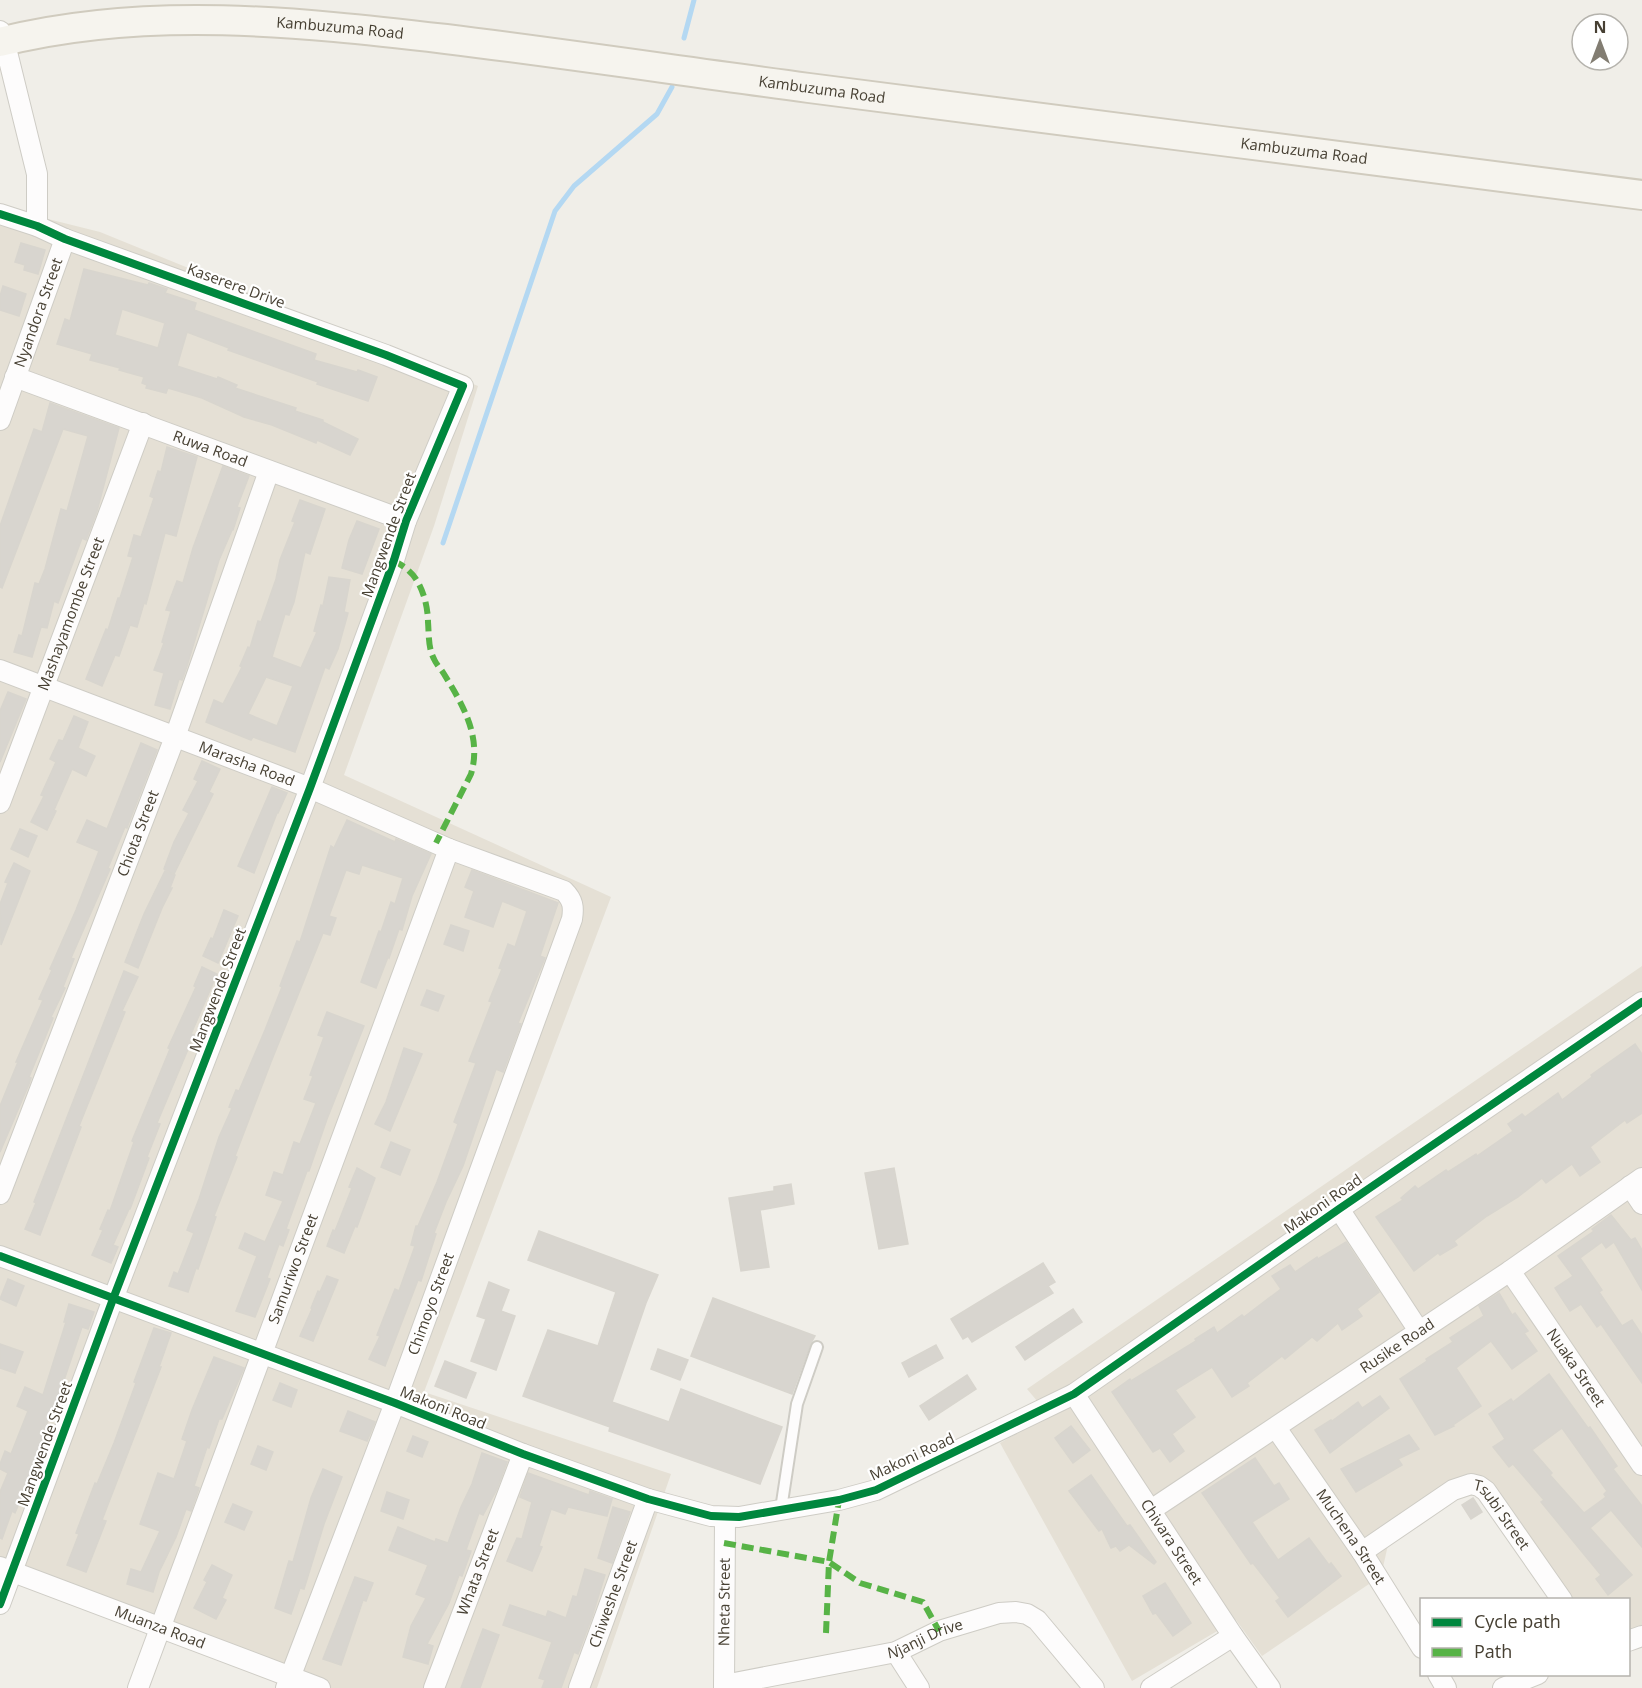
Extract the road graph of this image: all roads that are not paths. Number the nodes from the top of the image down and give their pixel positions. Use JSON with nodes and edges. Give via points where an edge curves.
{"nodes":[{"id":1,"x":1,"y":38,"type":"edge"},
{"id":2,"x":1642,"y":195,"type":"edge"},
{"id":3,"x":0,"y":214,"type":"edge"},
{"id":4,"x":37,"y":226,"type":"junction"},
{"id":5,"x":65,"y":238,"type":"junction"},
{"id":6,"x":15,"y":377,"type":"junction"},
{"id":7,"x":463,"y":386,"type":"joint"},
{"id":8,"x":0,"y":420,"type":"edge"},
{"id":9,"x":143,"y":423,"type":"junction"},
{"id":10,"x":269,"y":471,"type":"junction"},
{"id":11,"x":406,"y":521,"type":"junction"},
{"id":12,"x":0,"y":670,"type":"edge"},
{"id":13,"x":43,"y":687,"type":"junction"},
{"id":14,"x":175,"y":736,"type":"junction"},
{"id":15,"x":310,"y":788,"type":"junction"},
{"id":16,"x":0,"y":803,"type":"edge"},
{"id":17,"x":449,"y":849,"type":"junction"},
{"id":18,"x":572,"y":919,"type":"joint"},
{"id":19,"x":1642,"y":1002,"type":"edge"},
{"id":20,"x":1636,"y":1182,"type":"edge"},
{"id":21,"x":0,"y":1194,"type":"edge"},
{"id":22,"x":1642,"y":1204,"type":"edge"},
{"id":23,"x":1339,"y":1209,"type":"junction"},
{"id":24,"x":0,"y":1256,"type":"edge"},
{"id":25,"x":1510,"y":1271,"type":"junction"},
{"id":26,"x":113,"y":1299,"type":"junction"},
{"id":27,"x":1419,"y":1331,"type":"junction"},
{"id":28,"x":817,"y":1347,"type":"dead end"},
{"id":29,"x":261,"y":1354,"type":"junction"},
{"id":30,"x":1074,"y":1394,"type":"junction"},
{"id":31,"x":395,"y":1403,"type":"junction"},
{"id":32,"x":1276,"y":1428,"type":"junction"},
{"id":33,"x":523,"y":1454,"type":"junction"},
{"id":34,"x":1642,"y":1465,"type":"edge"},
{"id":35,"x":648,"y":1499,"type":"junction"},
{"id":36,"x":781,"y":1509,"type":"junction"},
{"id":37,"x":1151,"y":1510,"type":"junction"},
{"id":38,"x":725,"y":1518,"type":"junction"},
{"id":39,"x":1362,"y":1552,"type":"junction"},
{"id":40,"x":6,"y":1569,"type":"edge"},
{"id":41,"x":1561,"y":1598,"type":"edge"},
{"id":42,"x":0,"y":1604,"type":"edge"},
{"id":43,"x":162,"y":1626,"type":"junction"},
{"id":44,"x":1233,"y":1636,"type":"junction"},
{"id":45,"x":1420,"y":1645,"type":"edge"},
{"id":46,"x":896,"y":1652,"type":"junction"},
{"id":47,"x":1533,"y":1676,"type":"edge"},
{"id":48,"x":288,"y":1683,"type":"edge"},
{"id":49,"x":724,"y":1687,"type":"edge"},
{"id":50,"x":138,"y":1688,"type":"edge"},
{"id":51,"x":320,"y":1688,"type":"edge"},
{"id":52,"x":434,"y":1688,"type":"edge"},
{"id":53,"x":579,"y":1688,"type":"edge"},
{"id":54,"x":919,"y":1688,"type":"edge"},
{"id":55,"x":1094,"y":1688,"type":"edge"},
{"id":56,"x":1151,"y":1688,"type":"edge"},
{"id":57,"x":1270,"y":1688,"type":"edge"},
{"id":58,"x":1503,"y":1688,"type":"edge"}],
"edges":[{"from":1,"to":2,"type":"main road","name":"Kambuzuma Road","via":[[101,24],[160,21],[264,22],[376,31]]},
{"from":1,"to":4,"type":"street","via":[[37,174]]},
{"from":3,"to":4,"type":"street","name":"Kaserere Drive"},
{"from":4,"to":5,"type":"street","name":"Kaserere Drive"},
{"from":5,"to":6,"type":"street","name":"Nyandora Street"},
{"from":5,"to":7,"type":"street","name":"Kaserere Drive"},
{"from":6,"to":8,"type":"street","name":"Nyandora Street"},
{"from":6,"to":9,"type":"street","name":"Ruwa Road"},
{"from":7,"to":11,"type":"street","name":"Mangwende Street"},
{"from":9,"to":10,"type":"street","name":"Ruwa Road"},
{"from":9,"to":13,"type":"street","name":"Mashayamombe Street"},
{"from":10,"to":11,"type":"street","name":"Ruwa Road"},
{"from":10,"to":14,"type":"street","name":"Chiota Street"},
{"from":11,"to":15,"type":"street","name":"Mangwende Street"},
{"from":12,"to":13,"type":"street","name":"Marasha Road"},
{"from":13,"to":14,"type":"street","name":"Marasha Road"},
{"from":13,"to":16,"type":"street","name":"Mashayamombe Street"},
{"from":14,"to":15,"type":"street","name":"Marasha Road"},
{"from":14,"to":21,"type":"street","name":"Chiota Street"},
{"from":15,"to":17,"type":"street","name":"Marasha Road"},
{"from":15,"to":26,"type":"street","name":"Mangwende Street"},
{"from":17,"to":18,"type":"street","name":"Marasha Road","via":[[564,891],[574,908]]},
{"from":17,"to":29,"type":"street","name":"Samuriwo Street"},
{"from":18,"to":31,"type":"street","name":"Chimoyo Street"},
{"from":19,"to":23,"type":"street","name":"Makoni Road"},
{"from":20,"to":22,"type":"street"},
{"from":20,"to":25,"type":"street","name":"Rusike Road"},
{"from":23,"to":27,"type":"street"},
{"from":23,"to":30,"type":"street","name":"Makoni Road"},
{"from":24,"to":26,"type":"street","name":"Makoni Road"},
{"from":25,"to":27,"type":"street","name":"Rusike Road"},
{"from":25,"to":34,"type":"street","name":"Nuaka Street"},
{"from":26,"to":29,"type":"street","name":"Makoni Road"},
{"from":26,"to":40,"type":"street","name":"Mangwende Street"},
{"from":27,"to":32,"type":"street","name":"Rusike Road"},
{"from":28,"to":36,"type":"lane","via":[[797,1404]]},
{"from":29,"to":31,"type":"street","name":"Makoni Road"},
{"from":29,"to":43,"type":"street","name":"Samuriwo Street"},
{"from":30,"to":36,"type":"street","name":"Makoni Road","via":[[876,1490]]},
{"from":30,"to":37,"type":"street","name":"Chivara Street"},
{"from":31,"to":33,"type":"street","name":"Makoni Road"},
{"from":31,"to":48,"type":"street","name":"Chimoyo Street"},
{"from":32,"to":37,"type":"street","name":"Rusike Road"},
{"from":32,"to":39,"type":"street","name":"Muchena Street"},
{"from":33,"to":35,"type":"street","name":"Makoni Road"},
{"from":33,"to":52,"type":"street","name":"Whata Street"},
{"from":35,"to":38,"type":"street","name":"Makoni Road"},
{"from":35,"to":53,"type":"street","name":"Chiweshe Street"},
{"from":36,"to":38,"type":"street","name":"Makoni Road"},
{"from":37,"to":44,"type":"street","name":"Chivara Street"},
{"from":38,"to":49,"type":"street","name":"Nheta Street"},
{"from":39,"to":41,"type":"street","name":"Tsubi Street","via":[[1453,1490],[1471,1484],[1486,1491]]},
{"from":39,"to":45,"type":"street","name":"Muchena Street"},
{"from":40,"to":42,"type":"street","name":"Mangwende Street"},
{"from":40,"to":43,"type":"street","name":"Muanza Road"},
{"from":43,"to":48,"type":"street","name":"Muanza Road"},
{"from":43,"to":50,"type":"street","name":"Samuriwo Street"},
{"from":44,"to":56,"type":"street"},
{"from":44,"to":57,"type":"street","name":"Chivara Street"},
{"from":46,"to":49,"type":"street","name":"Njanji Drive"},
{"from":46,"to":54,"type":"street"},
{"from":46,"to":55,"type":"street","name":"Njanji Drive","via":[[978,1618],[999,1613],[1027,1614],[1047,1630]]},
{"from":47,"to":58,"type":"street"},
{"from":48,"to":51,"type":"street","name":"Muanza Road"}]}
